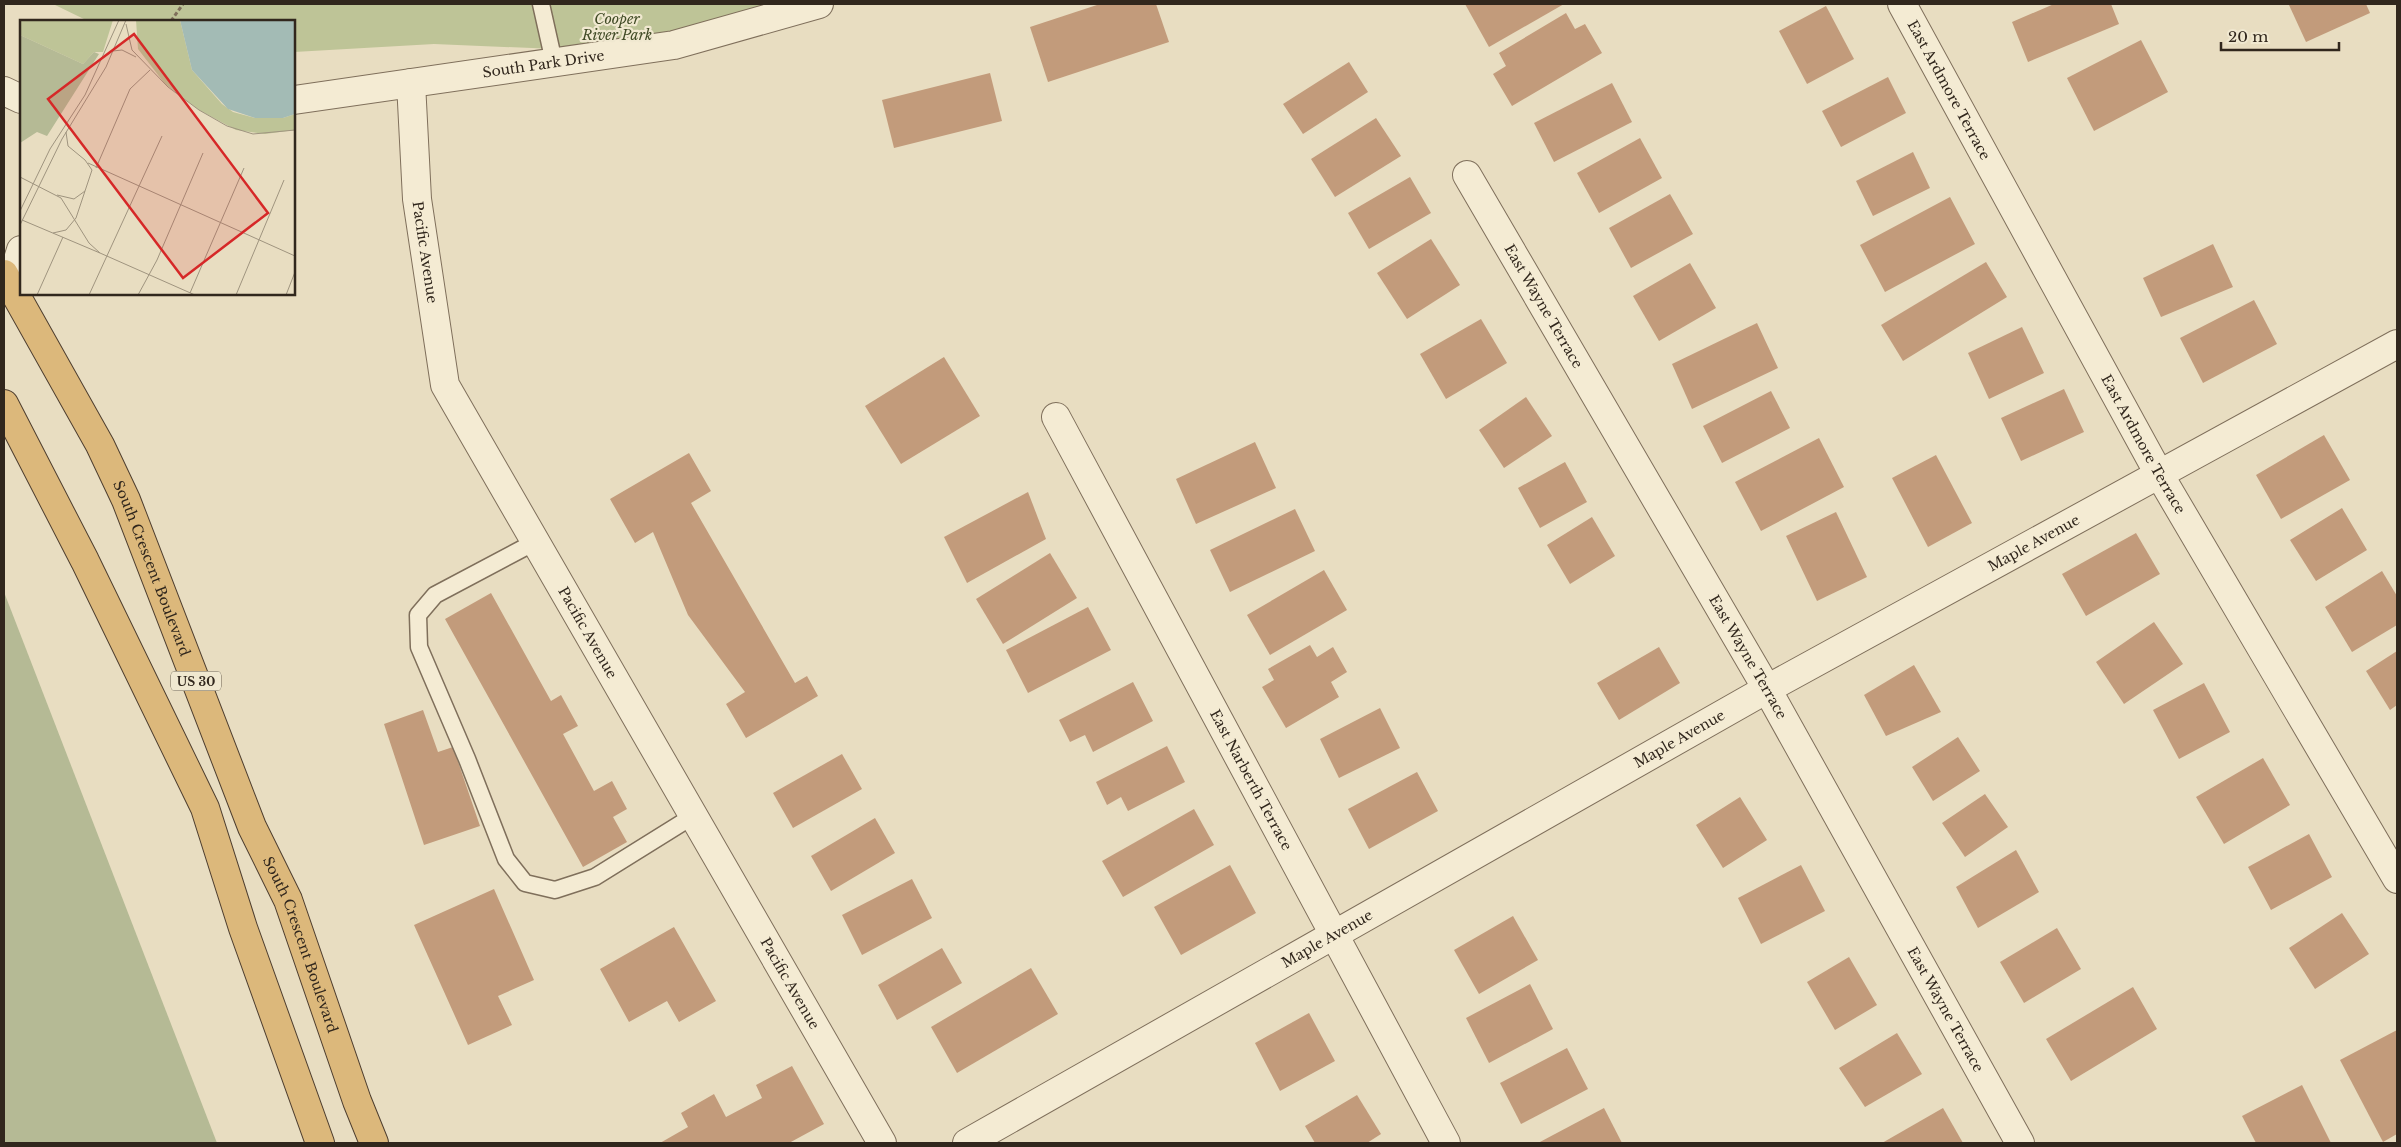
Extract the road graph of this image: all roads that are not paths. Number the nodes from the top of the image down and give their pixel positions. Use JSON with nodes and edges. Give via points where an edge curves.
{"nodes":[{"id":1,"x":541,"y":4,"type":"edge"},
{"id":2,"x":819,"y":4,"type":"edge"},
{"id":3,"x":1902,"y":4,"type":"edge"},
{"id":4,"x":554,"y":62,"type":"junction"},
{"id":5,"x":411,"y":83,"type":"junction"},
{"id":6,"x":4,"y":91,"type":"edge"},
{"id":7,"x":20,"y":99,"type":"edge"},
{"id":8,"x":295,"y":100,"type":"edge"},
{"id":9,"x":1467,"y":175,"type":"dead end"},
{"id":10,"x":20,"y":252,"type":"edge"},
{"id":11,"x":7,"y":280,"type":"edge"},
{"id":12,"x":2397,"y":344,"type":"edge"},
{"id":13,"x":4,"y":404,"type":"edge"},
{"id":14,"x":1056,"y":417,"type":"dead end"},
{"id":15,"x":2159,"y":474,"type":"junction"},
{"id":16,"x":535,"y":542,"type":"junction"},
{"id":17,"x":1767,"y":689,"type":"junction"},
{"id":18,"x":693,"y":816,"type":"junction"},
{"id":19,"x":2397,"y":879,"type":"edge"},
{"id":20,"x":1334,"y":935,"type":"junction"},
{"id":21,"x":320,"y":1143,"type":"edge"},
{"id":22,"x":374,"y":1143,"type":"edge"},
{"id":23,"x":882,"y":1143,"type":"edge"},
{"id":24,"x":967,"y":1143,"type":"edge"},
{"id":25,"x":1446,"y":1143,"type":"edge"},
{"id":26,"x":2020,"y":1143,"type":"edge"}],
"edges":[{"from":1,"to":4,"type":"lane"},
{"from":2,"to":4,"type":"street","name":"South Park Drive","via":[[674,45]]},
{"from":3,"to":15,"type":"street","name":"East Ardmore Terrace"},
{"from":4,"to":5,"type":"street","name":"South Park Drive"},
{"from":5,"to":8,"type":"street","name":"South Park Drive"},
{"from":5,"to":16,"type":"street","name":"Pacific Avenue","via":[[416,199],[445,385]]},
{"from":6,"to":7,"type":"street"},
{"from":9,"to":17,"type":"street","name":"East Wayne Terrace"},
{"from":10,"to":11,"type":"street"},
{"from":11,"to":22,"type":"highway","name":"South Crescent Boulevard","number":"US 30","via":[[100,446],[126,500],[252,827],[288,900]]},
{"from":12,"to":15,"type":"street","name":"Maple Avenue"},
{"from":13,"to":21,"type":"highway","via":[[85,561],[205,808],[243,928]]},
{"from":14,"to":20,"type":"street","name":"East Narberth Terrace"},
{"from":15,"to":17,"type":"street","name":"Maple Avenue"},
{"from":15,"to":19,"type":"street","name":"East Ardmore Terrace"},
{"from":16,"to":18,"type":"street","name":"Pacific Avenue"},
{"from":16,"to":18,"type":"lane","via":[[434,595],[418,615],[418,647],[506,859],[525,883],[554,890],[595,877]]},
{"from":17,"to":20,"type":"street","name":"Maple Avenue"},
{"from":17,"to":26,"type":"street","name":"East Wayne Terrace"},
{"from":18,"to":23,"type":"street","name":"Pacific Avenue"},
{"from":20,"to":24,"type":"street","name":"Maple Avenue"},
{"from":20,"to":25,"type":"street","name":"East Narberth Terrace"}]}
